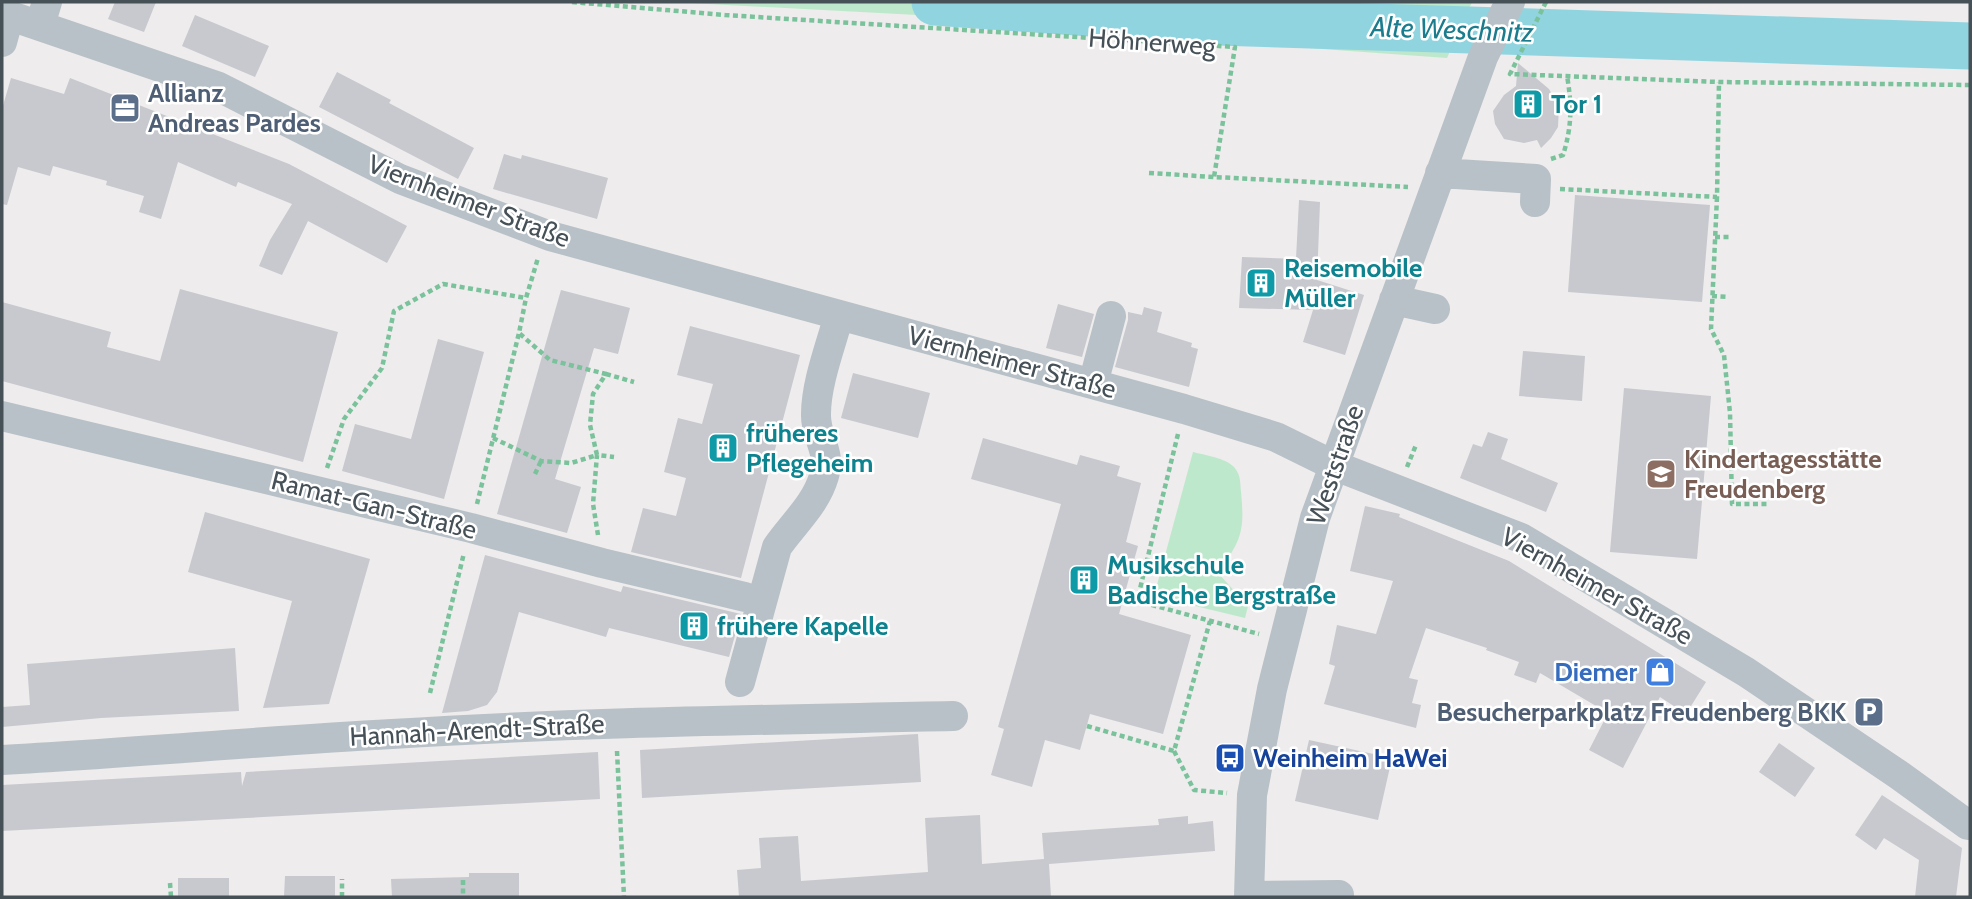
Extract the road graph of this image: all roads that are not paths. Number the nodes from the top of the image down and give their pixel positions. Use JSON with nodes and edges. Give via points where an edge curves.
{"nodes":[{"id":1,"x":1510,"y":2,"type":"edge"},
{"id":2,"x":43,"y":13,"type":"edge"},
{"id":3,"x":4,"y":24,"type":"edge"},
{"id":4,"x":1438,"y":181,"type":"junction"},
{"id":5,"x":1536,"y":189,"type":"road end"},
{"id":6,"x":1394,"y":300,"type":"junction"},
{"id":7,"x":1435,"y":309,"type":"dead end"},
{"id":8,"x":839,"y":315,"type":"junction"},
{"id":9,"x":1111,"y":316,"type":"dead end"},
{"id":10,"x":1093,"y":384,"type":"junction"},
{"id":11,"x":2,"y":416,"type":"edge"},
{"id":12,"x":1334,"y":465,"type":"junction"},
{"id":13,"x":745,"y":597,"type":"dead end"},
{"id":14,"x":740,"y":682,"type":"dead end"},
{"id":15,"x":953,"y":716,"type":"dead end"},
{"id":16,"x":2,"y":760,"type":"edge"},
{"id":17,"x":1968,"y":825,"type":"dead end"},
{"id":18,"x":1339,"y":895,"type":"dead end"},
{"id":19,"x":1249,"y":897,"type":"edge"}],
"edges":[{"from":1,"to":4,"type":"street","name":"Weststraße","via":[[1483,57]]},
{"from":2,"to":3,"type":"street","name":"Viernheimer Straße"},
{"from":2,"to":8,"type":"street","name":"Viernheimer Straße","via":[[219,88],[400,179],[545,234]]},
{"from":4,"to":5,"type":"street"},
{"from":4,"to":6,"type":"street","name":"Weststraße"},
{"from":6,"to":7,"type":"street"},
{"from":6,"to":12,"type":"street","name":"Weststraße"},
{"from":8,"to":10,"type":"street","name":"Viernheimer Straße"},
{"from":8,"to":14,"type":"street","via":[[815,416],[828,462],[824,479],[809,507],[777,547]]},
{"from":9,"to":10,"type":"street"},
{"from":10,"to":12,"type":"street","name":"Viernheimer Straße","via":[[1276,437]]},
{"from":11,"to":13,"type":"street","name":"Ramat-Gan-Straße"},
{"from":12,"to":17,"type":"street","name":"Viernheimer Straße","via":[[1521,538],[1746,673]]},
{"from":12,"to":19,"type":"street","name":"Weststraße","via":[[1315,518],[1272,689],[1252,795]]},
{"from":15,"to":16,"type":"street","name":"Hannah-Arendt-Straße","via":[[616,722]]},
{"from":18,"to":19,"type":"street"}]}
